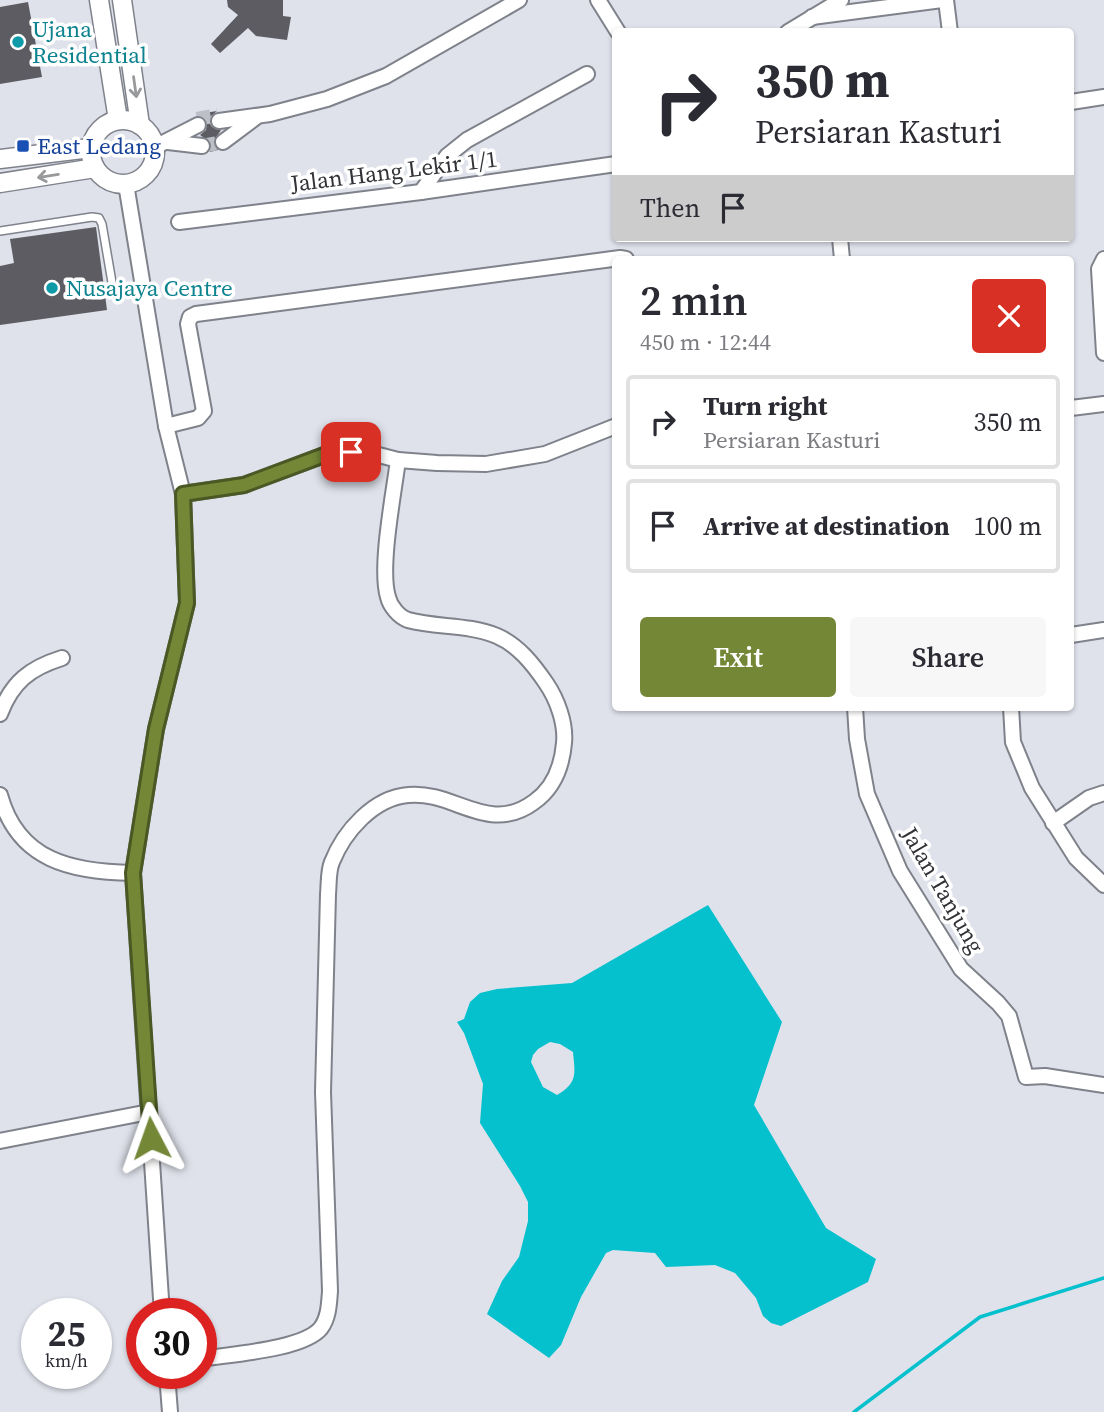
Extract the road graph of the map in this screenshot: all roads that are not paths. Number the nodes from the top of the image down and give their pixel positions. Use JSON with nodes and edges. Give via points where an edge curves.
{"nodes":[{"id":1,"x":99,"y":0,"type":"edge"},
{"id":2,"x":122,"y":0,"type":"edge"},
{"id":3,"x":519,"y":0,"type":"edge"},
{"id":4,"x":598,"y":0,"type":"edge"},
{"id":5,"x":841,"y":0,"type":"edge"},
{"id":6,"x":944,"y":0,"type":"edge"},
{"id":7,"x":812,"y":17,"type":"junction"},
{"id":8,"x":616,"y":28,"type":"edge"},
{"id":9,"x":794,"y":28,"type":"edge"},
{"id":10,"x":949,"y":28,"type":"edge"},
{"id":11,"x":587,"y":74,"type":"dead end"},
{"id":12,"x":1104,"y":97,"type":"edge"},
{"id":13,"x":1074,"y":102,"type":"edge"},
{"id":14,"x":256,"y":117,"type":"junction"},
{"id":15,"x":118,"y":120,"type":"junction"},
{"id":16,"x":140,"y":125,"type":"junction"},
{"id":17,"x":161,"y":144,"type":"junction"},
{"id":18,"x":91,"y":148,"type":"junction"},
{"id":19,"x":0,"y":159,"type":"edge"},
{"id":20,"x":612,"y":165,"type":"edge"},
{"id":21,"x":95,"y":168,"type":"junction"},
{"id":22,"x":0,"y":183,"type":"edge"},
{"id":23,"x":126,"y":184,"type":"junction"},
{"id":24,"x":421,"y":192,"type":"junction"},
{"id":25,"x":178,"y":222,"type":"dead end"},
{"id":26,"x":0,"y":231,"type":"edge"},
{"id":27,"x":612,"y":259,"type":"edge"},
{"id":28,"x":1104,"y":259,"type":"edge"},
{"id":29,"x":114,"y":294,"type":"dead end"},
{"id":30,"x":1104,"y":353,"type":"edge"},
{"id":31,"x":1104,"y":404,"type":"edge"},
{"id":32,"x":1074,"y":408,"type":"edge"},
{"id":33,"x":166,"y":426,"type":"junction"},
{"id":34,"x":612,"y":428,"type":"edge"},
{"id":35,"x":398,"y":460,"type":"junction"},
{"id":36,"x":183,"y":494,"type":"junction"},
{"id":37,"x":1104,"y":630,"type":"edge"},
{"id":38,"x":1074,"y":635,"type":"edge"},
{"id":39,"x":62,"y":658,"type":"dead end"},
{"id":40,"x":855,"y":711,"type":"edge"},
{"id":41,"x":1011,"y":711,"type":"edge"},
{"id":42,"x":0,"y":714,"type":"edge"},
{"id":43,"x":1104,"y":793,"type":"edge"},
{"id":44,"x":0,"y":794,"type":"edge"},
{"id":45,"x":1054,"y":823,"type":"junction"},
{"id":46,"x":133,"y":873,"type":"junction"},
{"id":47,"x":1104,"y":885,"type":"edge"},
{"id":48,"x":1104,"y":1085,"type":"edge"},
{"id":49,"x":149,"y":1112,"type":"junction"},
{"id":50,"x":0,"y":1141,"type":"edge"},
{"id":51,"x":161,"y":1298,"type":"edge"},
{"id":52,"x":217,"y":1356,"type":"edge"},
{"id":53,"x":168,"y":1389,"type":"edge"},
{"id":54,"x":170,"y":1412,"type":"edge"}],
"edges":[{"from":1,"to":15,"type":"street"},
{"from":2,"to":16,"type":"street","one_way":true},
{"from":3,"to":14,"type":"street","via":[[386,76],[327,99]]},
{"from":4,"to":8,"type":"street"},
{"from":5,"to":7,"type":"street"},
{"from":6,"to":7,"type":"street"},
{"from":6,"to":10,"type":"street"},
{"from":7,"to":9,"type":"street"},
{"from":11,"to":24,"type":"street","via":[[467,140],[447,156]]},
{"from":12,"to":13,"type":"street"},
{"from":14,"to":14,"type":"street","via":[[220,128]]},
{"from":15,"to":16,"type":"street"},
{"from":15,"to":18,"type":"street","via":[[100,129]]},
{"from":16,"to":17,"type":"street"},
{"from":17,"to":17,"type":"street","via":[[200,132]]},
{"from":17,"to":23,"type":"street","via":[[148,171]]},
{"from":18,"to":19,"type":"street"},
{"from":18,"to":21,"type":"street"},
{"from":20,"to":24,"type":"street","name":"Jalan Hang Lekir 1/1"},
{"from":21,"to":22,"type":"street","one_way":true},
{"from":21,"to":23,"type":"street","via":[[109,180]]},
{"from":23,"to":33,"type":"street"},
{"from":24,"to":25,"type":"street","name":"Jalan Hang Lekir 1/1"},
{"from":26,"to":29,"type":"lane","via":[[99,218]]},
{"from":27,"to":33,"type":"street","via":[[192,315],[188,324],[204,411],[198,418]]},
{"from":28,"to":30,"type":"street","via":[[1099,269]]},
{"from":31,"to":32,"type":"street"},
{"from":33,"to":36,"type":"street"},
{"from":34,"to":35,"type":"street","via":[[545,454],[486,464]]},
{"from":35,"to":36,"type":"street","via":[[368,452],[335,451],[244,485]]},
{"from":35,"to":52,"type":"street","via":[[387,546],[388,599],[406,620],[480,629],[515,647],[550,689],[560,712],[565,740],[560,765],[552,784],[520,813],[482,813],[408,794],[363,816],[345,838],[331,864],[328,894],[323,1092],[328,1314],[309,1338]]},
{"from":36,"to":46,"type":"street","via":[[187,603],[156,729]]},
{"from":37,"to":38,"type":"street"},
{"from":39,"to":42,"type":"street","via":[[40,665],[15,684]]},
{"from":40,"to":48,"type":"street","name":"Jalan Tanjung","via":[[867,794],[900,871],[961,970],[1009,1016],[1026,1077]]},
{"from":41,"to":45,"type":"street","via":[[1013,742],[1032,788]]},
{"from":43,"to":45,"type":"street"},
{"from":44,"to":46,"type":"street","via":[[19,835],[39,854],[66,866]]},
{"from":45,"to":47,"type":"street","via":[[1076,858]]},
{"from":46,"to":49,"type":"street"},
{"from":49,"to":50,"type":"street"},
{"from":49,"to":51,"type":"street"},
{"from":53,"to":54,"type":"street"}]}
